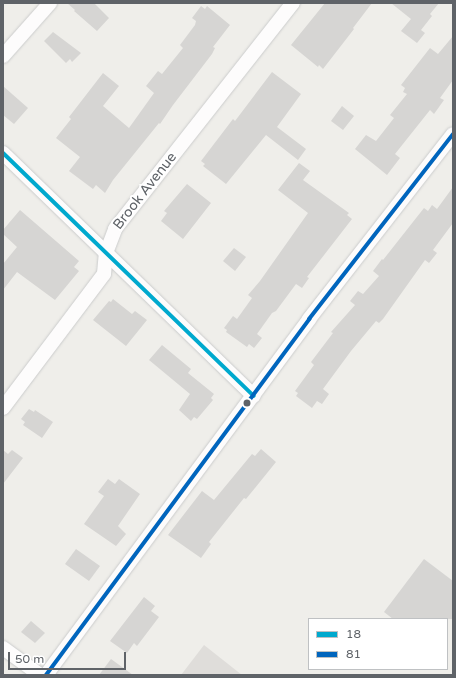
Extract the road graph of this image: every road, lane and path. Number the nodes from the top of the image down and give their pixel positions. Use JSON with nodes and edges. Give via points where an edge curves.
{"nodes":[{"id":1,"x":50,"y":3,"type":"edge"},
{"id":2,"x":288,"y":5,"type":"edge"},
{"id":3,"x":3,"y":56,"type":"edge"},
{"id":4,"x":453,"y":134,"type":"edge"},
{"id":5,"x":3,"y":153,"type":"edge"},
{"id":6,"x":106,"y":253,"type":"junction"},
{"id":7,"x":254,"y":396,"type":"junction"},
{"id":8,"x":3,"y":408,"type":"edge"},
{"id":9,"x":3,"y":648,"type":"edge"},
{"id":10,"x":40,"y":675,"type":"edge"},
{"id":11,"x":46,"y":675,"type":"edge"}],
"edges":[{"from":1,"to":3,"type":"street"},
{"from":2,"to":6,"type":"street","name":"Brook Avenue","via":[[115,229]]},
{"from":4,"to":7,"type":"street","via":[[309,319]]},
{"from":5,"to":6,"type":"street"},
{"from":6,"to":7,"type":"street"},
{"from":6,"to":8,"type":"street","name":"Brook Avenue","via":[[104,274]]},
{"from":7,"to":11,"type":"street"},
{"from":9,"to":10,"type":"street"}]}
